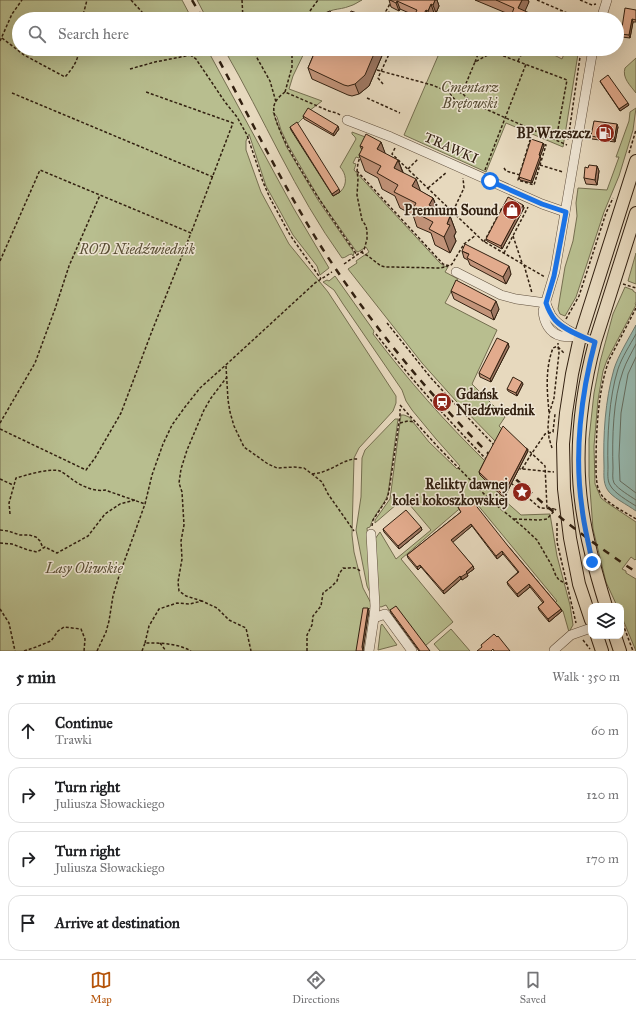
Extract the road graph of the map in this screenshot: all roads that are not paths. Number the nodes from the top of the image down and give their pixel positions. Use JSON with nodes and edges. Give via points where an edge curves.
{"nodes":[{"id":1,"x":603,"y":1,"type":"edge"},
{"id":2,"x":604,"y":12,"type":"edge"},
{"id":3,"x":591,"y":56,"type":"edge"},
{"id":4,"x":350,"y":121,"type":"road end"},
{"id":5,"x":633,"y":157,"type":"edge"},
{"id":6,"x":566,"y":212,"type":"junction"},
{"id":7,"x":636,"y":213,"type":"edge"},
{"id":8,"x":456,"y":272,"type":"dead end"},
{"id":9,"x":546,"y":303,"type":"junction"},
{"id":10,"x":580,"y":337,"type":"junction"},
{"id":11,"x":595,"y":342,"type":"junction"},
{"id":12,"x":371,"y":534,"type":"road end"},
{"id":13,"x":605,"y":603,"type":"edge"},
{"id":14,"x":588,"y":611,"type":"edge"},
{"id":15,"x":374,"y":618,"type":"junction"},
{"id":16,"x":588,"y":629,"type":"edge"},
{"id":17,"x":598,"y":639,"type":"edge"},
{"id":18,"x":616,"y":639,"type":"edge"},
{"id":19,"x":554,"y":650,"type":"edge"},
{"id":20,"x":369,"y":651,"type":"edge"},
{"id":21,"x":412,"y":651,"type":"edge"},
{"id":22,"x":602,"y":651,"type":"edge"},
{"id":23,"x":620,"y":651,"type":"edge"}],
"edges":[{"from":1,"to":2,"type":"street"},
{"from":3,"to":6,"type":"street"},
{"from":4,"to":6,"type":"street","name":"TRAWKI"},
{"from":5,"to":10,"type":"main road"},
{"from":6,"to":9,"type":"street","via":[[554,276]]},
{"from":7,"to":11,"type":"main road"},
{"from":8,"to":9,"type":"street","via":[[500,295]]},
{"from":9,"to":10,"type":"street","via":[[556,321]]},
{"from":10,"to":11,"type":"street"},
{"from":10,"to":14,"type":"main road","via":[[566,413],[563,444],[564,489],[579,584]]},
{"from":11,"to":13,"type":"main road","via":[[582,406],[579,470],[586,533]]},
{"from":12,"to":15,"type":"street"},
{"from":15,"to":20,"type":"street"},
{"from":15,"to":21,"type":"street","via":[[385,614]]},
{"from":16,"to":19,"type":"street","via":[[571,636]]},
{"from":17,"to":22,"type":"main road"},
{"from":18,"to":23,"type":"main road"}]}
